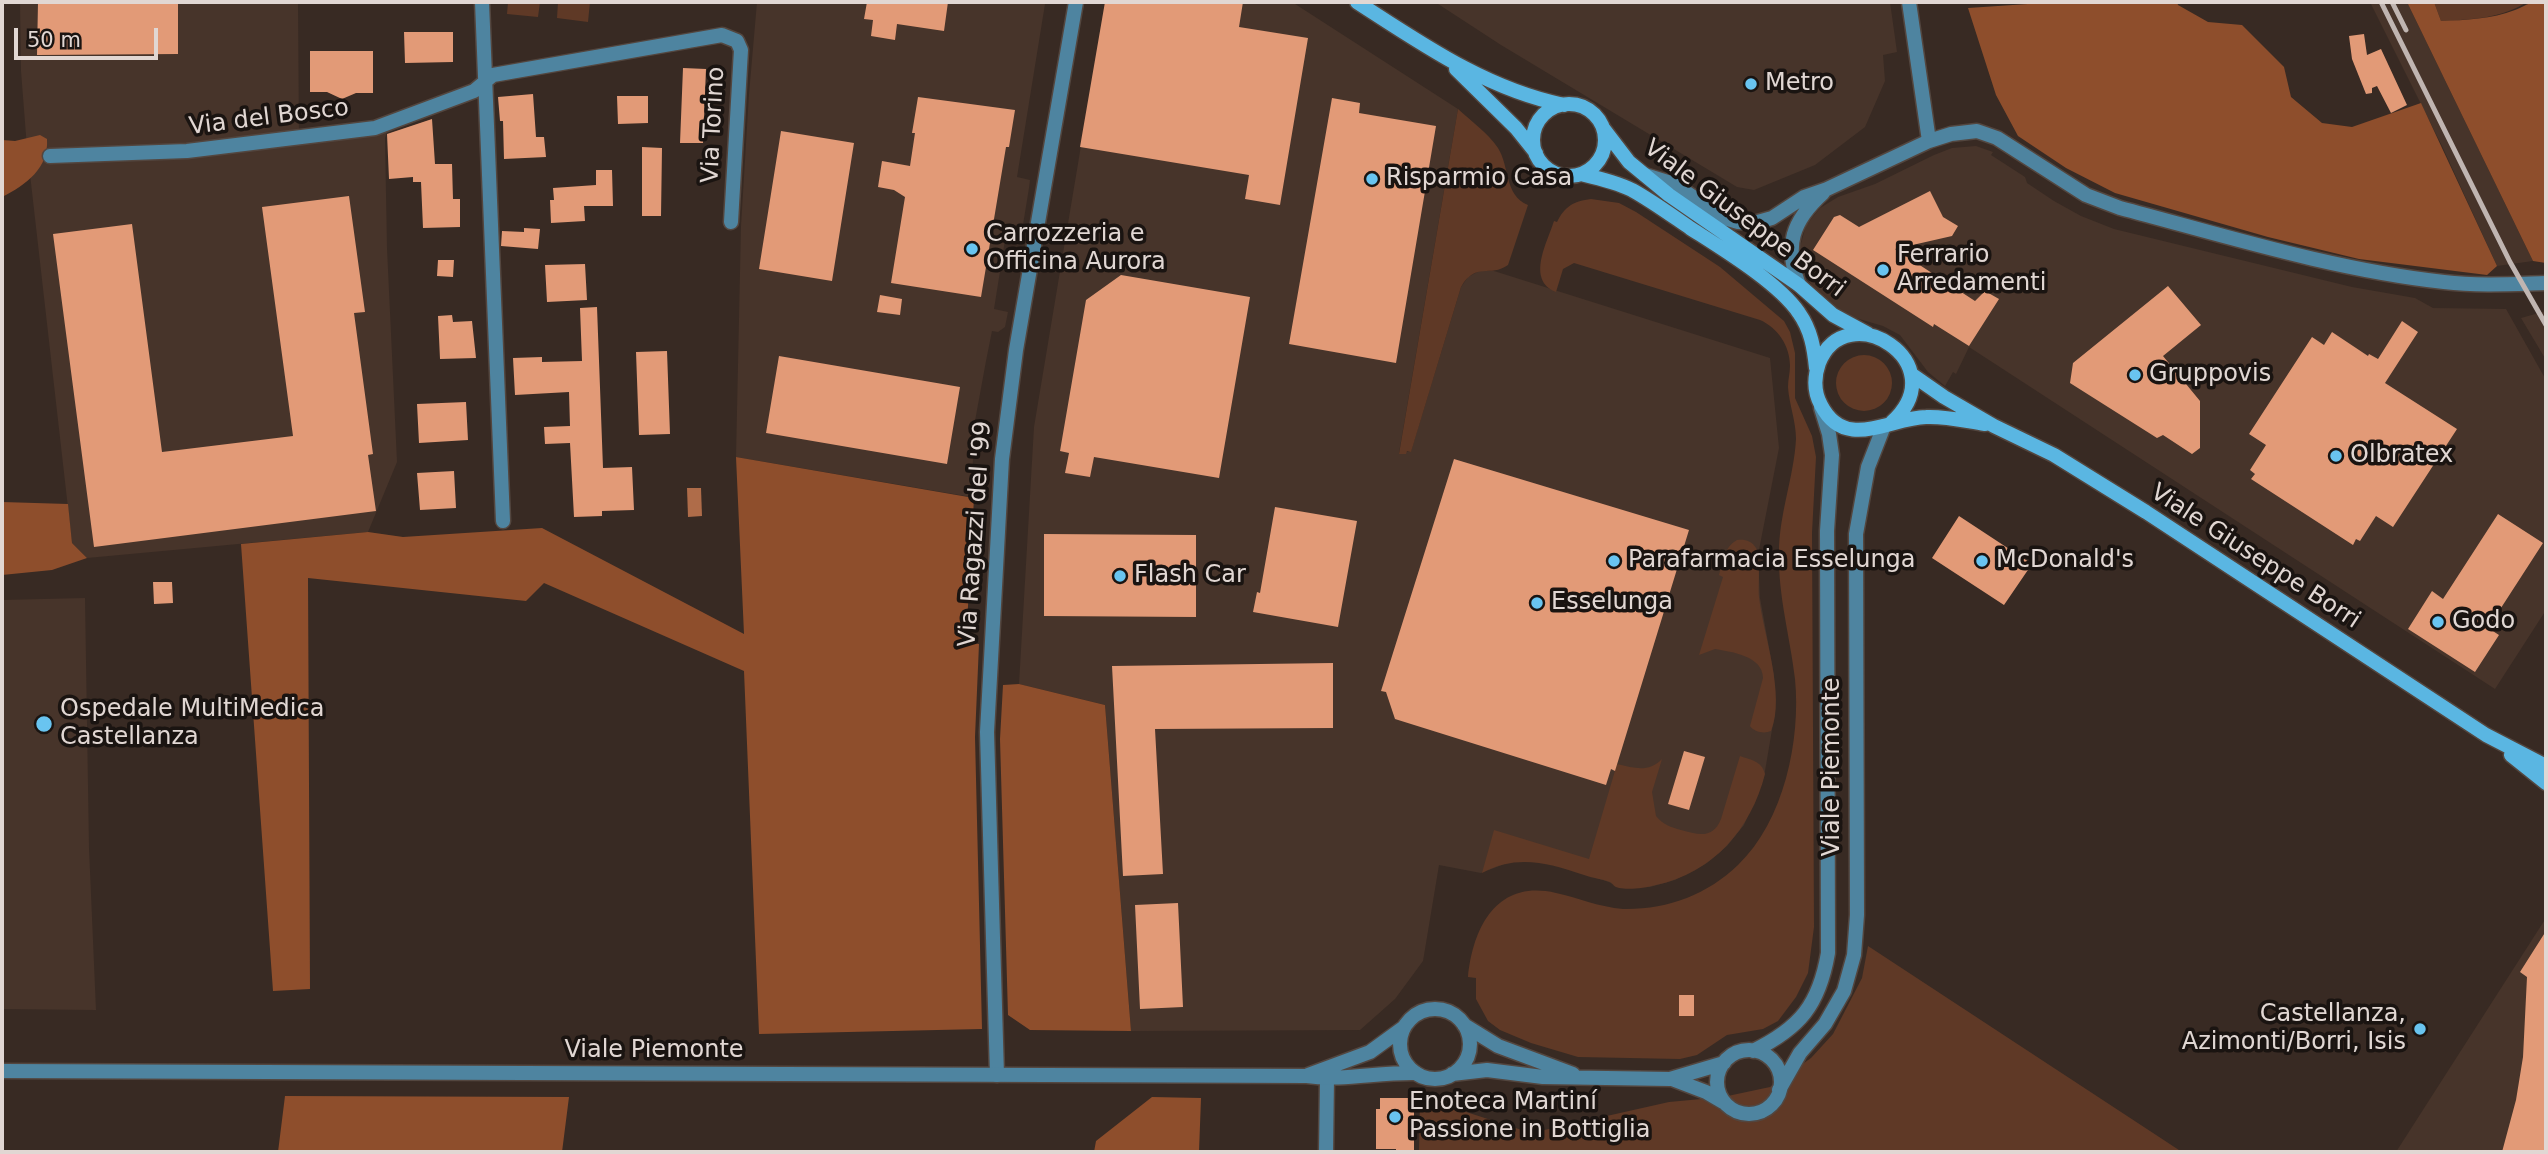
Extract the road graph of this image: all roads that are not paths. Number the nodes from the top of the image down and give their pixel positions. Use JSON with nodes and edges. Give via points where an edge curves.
{"nodes":[{"id":1,"x":482,"y":2,"type":"edge"},
{"id":2,"x":1076,"y":2,"type":"edge"},
{"id":3,"x":1357,"y":2,"type":"edge"},
{"id":4,"x":1909,"y":2,"type":"edge"},
{"id":5,"x":1448,"y":60,"type":"junction"},
{"id":6,"x":484,"y":83,"type":"junction"},
{"id":7,"x":1563,"y":105,"type":"junction"},
{"id":8,"x":1603,"y":128,"type":"junction"},
{"id":9,"x":1929,"y":141,"type":"junction"},
{"id":10,"x":1537,"y":155,"type":"junction"},
{"id":11,"x":50,"y":156,"type":"dead end"},
{"id":12,"x":1581,"y":174,"type":"junction"},
{"id":13,"x":1644,"y":175,"type":"junction"},
{"id":14,"x":1827,"y":189,"type":"junction"},
{"id":15,"x":731,"y":222,"type":"dead end"},
{"id":16,"x":2546,"y":283,"type":"edge"},
{"id":17,"x":1799,"y":285,"type":"junction"},
{"id":18,"x":1869,"y":335,"type":"junction"},
{"id":19,"x":1816,"y":371,"type":"junction"},
{"id":20,"x":1911,"y":374,"type":"junction"},
{"id":21,"x":1819,"y":403,"type":"junction"},
{"id":22,"x":1888,"y":424,"type":"junction"},
{"id":23,"x":1994,"y":426,"type":"junction"},
{"id":24,"x":503,"y":521,"type":"dead end"},
{"id":25,"x":2486,"y":735,"type":"junction"},
{"id":26,"x":2546,"y":766,"type":"edge"},
{"id":27,"x":2546,"y":783,"type":"edge"},
{"id":28,"x":1464,"y":1024,"type":"junction"},
{"id":29,"x":1404,"y":1028,"type":"junction"},
{"id":30,"x":1753,"y":1051,"type":"junction"},
{"id":31,"x":1724,"y":1063,"type":"junction"},
{"id":32,"x":2,"y":1071,"type":"edge"},
{"id":33,"x":1416,"y":1073,"type":"junction"},
{"id":34,"x":1452,"y":1074,"type":"junction"},
{"id":35,"x":997,"y":1075,"type":"junction"},
{"id":36,"x":1307,"y":1076,"type":"junction"},
{"id":37,"x":1580,"y":1077,"type":"junction"},
{"id":38,"x":1327,"y":1079,"type":"junction"},
{"id":39,"x":1670,"y":1079,"type":"junction"},
{"id":40,"x":1779,"y":1090,"type":"junction"},
{"id":41,"x":1724,"y":1102,"type":"junction"},
{"id":42,"x":1326,"y":1152,"type":"edge"}],
"edges":[{"from":1,"to":6,"type":"street"},
{"from":2,"to":35,"type":"street","name":"Via Ragazzi del '99","via":[[1016,350],[1002,459],[987,732]]},
{"from":3,"to":5,"type":"main road","name":"Viale Giuseppe Borri"},
{"from":4,"to":9,"type":"street"},
{"from":5,"to":7,"type":"main road","name":"Viale Giuseppe Borri","via":[[1515,91]]},
{"from":5,"to":10,"type":"main road","name":"Viale Giuseppe Borri"},
{"from":6,"to":11,"type":"street","name":"Via del Bosco","via":[[474,91],[375,128],[187,151]]},
{"from":6,"to":15,"type":"street","name":"Via Torino","via":[[493,75],[712,35],[734,39],[741,50]]},
{"from":6,"to":24,"type":"street"},
{"from":7,"to":8,"type":"main road","name":"Viale Giuseppe Borri","via":[[1586,109]]},
{"from":7,"to":10,"type":"main road","via":[[1549,111],[1536,126]]},
{"from":8,"to":12,"type":"main road","name":"Viale Giuseppe Borri","via":[[1600,159]]},
{"from":8,"to":13,"type":"main road","name":"Viale Giuseppe Borri"},
{"from":9,"to":14,"type":"street"},
{"from":9,"to":16,"type":"street","via":[[1965,131],[1986,134],[2068,186],[2109,205],[2329,262],[2445,282]]},
{"from":10,"to":12,"type":"main road","name":"Viale Giuseppe Borri","via":[[1561,175]]},
{"from":12,"to":19,"type":"main road","name":"Viale Giuseppe Borri","via":[[1638,194],[1770,285],[1798,310],[1807,326]]},
{"from":13,"to":14,"type":"street","via":[[1674,184],[1724,218],[1746,223],[1772,218],[1804,197]]},
{"from":13,"to":17,"type":"main road","name":"Viale Giuseppe Borri"},
{"from":14,"to":17,"type":"street","via":[[1802,215],[1793,235],[1793,267]]},
{"from":17,"to":18,"type":"main road","name":"Viale Giuseppe Borri","via":[[1832,315]]},
{"from":18,"to":19,"type":"main road","name":"Viale Giuseppe Borri","via":[[1840,340],[1821,358]]},
{"from":18,"to":20,"type":"main road","name":"Viale Giuseppe Borri","via":[[1896,347]]},
{"from":19,"to":21,"type":"main road","name":"Viale Giuseppe Borri"},
{"from":20,"to":22,"type":"main road","via":[[1907,403]]},
{"from":20,"to":23,"type":"main road","name":"Viale Giuseppe Borri"},
{"from":21,"to":22,"type":"main road","name":"Viale Giuseppe Borri","via":[[1828,416],[1847,428],[1870,431]]},
{"from":21,"to":30,"type":"street","name":"Viale Piemonte","via":[[1832,463],[1827,531],[1829,945],[1822,980],[1806,1012],[1791,1030]]},
{"from":22,"to":23,"type":"main road","name":"Viale Giuseppe Borri","via":[[1938,417]]},
{"from":22,"to":40,"type":"street","name":"Viale Piemonte","via":[[1868,467],[1856,534],[1854,955],[1835,1008],[1800,1053]]},
{"from":23,"to":25,"type":"main road","name":"Viale Giuseppe Borri","via":[[2046,450]]},
{"from":25,"to":26,"type":"main road","name":"Viale Giuseppe Borri"},
{"from":25,"to":27,"type":"main road","name":"Viale Giuseppe Borri"},
{"from":28,"to":29,"type":"street","via":[[1448,1012],[1428,1010]]},
{"from":28,"to":34,"type":"street","via":[[1468,1053]]},
{"from":28,"to":37,"type":"street","via":[[1498,1046]]},
{"from":29,"to":33,"type":"street","via":[[1400,1038],[1403,1058]]},
{"from":29,"to":36,"type":"street","name":"Viale Piemonte","via":[[1370,1052]]},
{"from":30,"to":31,"type":"street","via":[[1738,1052]]},
{"from":30,"to":40,"type":"street","via":[[1775,1065]]},
{"from":31,"to":39,"type":"street"},
{"from":31,"to":41,"type":"street","via":[[1717,1079]]},
{"from":32,"to":35,"type":"street","name":"Viale Piemonte"},
{"from":33,"to":34,"type":"street","via":[[1434,1078]]},
{"from":33,"to":38,"type":"street","name":"Viale Piemonte"},
{"from":34,"to":37,"type":"street","via":[[1487,1070],[1533,1077]]},
{"from":35,"to":36,"type":"street","name":"Viale Piemonte"},
{"from":36,"to":38,"type":"street","name":"Viale Piemonte"},
{"from":37,"to":39,"type":"street"},
{"from":38,"to":42,"type":"street"},
{"from":39,"to":41,"type":"street"},
{"from":40,"to":41,"type":"street","via":[[1772,1105],[1756,1113],[1738,1112]]}]}
